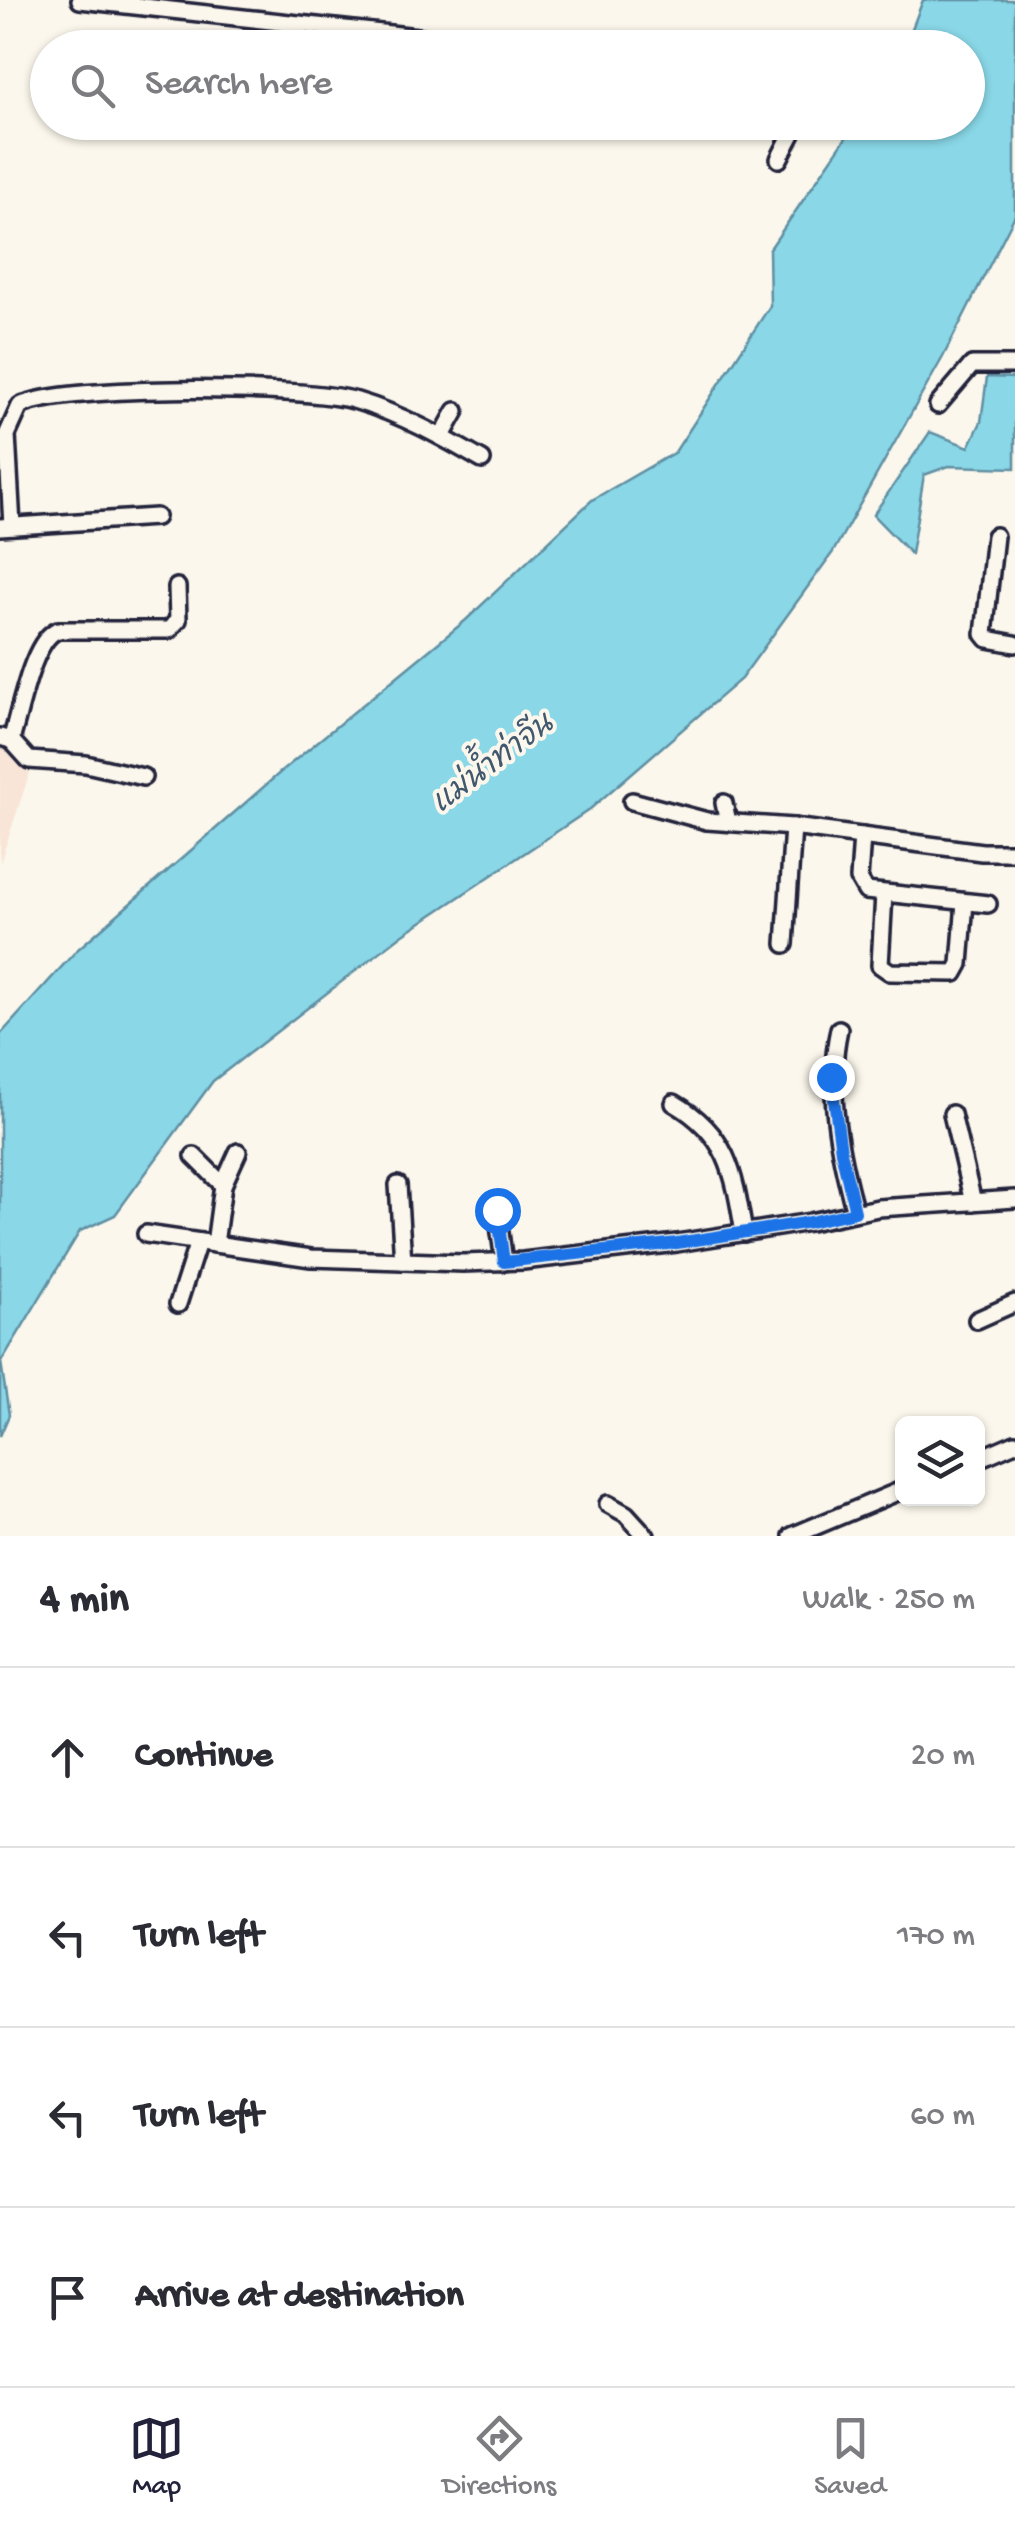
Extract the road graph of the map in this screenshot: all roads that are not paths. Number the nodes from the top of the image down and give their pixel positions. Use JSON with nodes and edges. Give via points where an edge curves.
{"nodes":[{"id":1,"x":80,"y":0,"type":"edge"},
{"id":2,"x":354,"y":30,"type":"edge"},
{"id":3,"x":788,"y":140,"type":"edge"},
{"id":4,"x":780,"y":159,"type":"dead end"},
{"id":5,"x":1015,"y":365,"type":"edge"},
{"id":6,"x":938,"y":405,"type":"dead end"},
{"id":7,"x":456,"y":412,"type":"dead end"},
{"id":8,"x":442,"y":436,"type":"junction"},
{"id":9,"x":482,"y":460,"type":"dead end"},
{"id":10,"x":156,"y":517,"type":"dead end"},
{"id":11,"x":6,"y":526,"type":"edge"},
{"id":12,"x":995,"y":536,"type":"dead end"},
{"id":13,"x":177,"y":587,"type":"dead end"},
{"id":14,"x":1015,"y":644,"type":"edge"},
{"id":15,"x":5,"y":739,"type":"edge"},
{"id":16,"x":143,"y":778,"type":"dead end"},
{"id":17,"x":632,"y":801,"type":"dead end"},
{"id":18,"x":724,"y":802,"type":"dead end"},
{"id":19,"x":728,"y":822,"type":"junction"},
{"id":20,"x":793,"y":828,"type":"junction"},
{"id":21,"x":862,"y":836,"type":"junction"},
{"id":22,"x":1015,"y":852,"type":"edge"},
{"id":23,"x":884,"y":894,"type":"junction"},
{"id":24,"x":966,"y":902,"type":"junction"},
{"id":25,"x":988,"y":904,"type":"dead end"},
{"id":26,"x":785,"y":944,"type":"dead end"},
{"id":27,"x":839,"y":1029,"type":"dead end"},
{"id":28,"x":674,"y":1102,"type":"dead end"},
{"id":29,"x":952,"y":1114,"type":"dead end"},
{"id":30,"x":238,"y":1152,"type":"dead end"},
{"id":31,"x":194,"y":1156,"type":"dead end"},
{"id":32,"x":223,"y":1185,"type":"junction"},
{"id":33,"x":398,"y":1186,"type":"dead end"},
{"id":34,"x":1015,"y":1200,"type":"edge"},
{"id":35,"x":973,"y":1202,"type":"junction"},
{"id":36,"x":497,"y":1210,"type":"dead end"},
{"id":37,"x":855,"y":1212,"type":"junction"},
{"id":38,"x":744,"y":1232,"type":"junction"},
{"id":39,"x":146,"y":1234,"type":"dead end"},
{"id":40,"x":198,"y":1242,"type":"junction"},
{"id":41,"x":215,"y":1244,"type":"junction"},
{"id":42,"x":403,"y":1261,"type":"junction"},
{"id":43,"x":504,"y":1262,"type":"junction"},
{"id":44,"x":1015,"y":1303,"type":"edge"},
{"id":45,"x":178,"y":1304,"type":"dead end"},
{"id":46,"x":977,"y":1320,"type":"dead end"},
{"id":47,"x":1013,"y":1448,"type":"edge"},
{"id":48,"x":985,"y":1457,"type":"edge"},
{"id":49,"x":895,"y":1493,"type":"edge"},
{"id":50,"x":608,"y":1504,"type":"dead end"},
{"id":51,"x":646,"y":1536,"type":"edge"},
{"id":52,"x":792,"y":1536,"type":"edge"}],
"edges":[{"from":1,"to":2,"type":"street"},
{"from":3,"to":4,"type":"street"},
{"from":5,"to":6,"type":"street","via":[[972,366]]},
{"from":7,"to":8,"type":"street"},
{"from":8,"to":9,"type":"street"},
{"from":8,"to":11,"type":"street","via":[[380,408],[330,396],[126,392],[28,403],[14,414],[7,435]]},
{"from":10,"to":11,"type":"street"},
{"from":12,"to":14,"type":"street","via":[[984,634]]},
{"from":13,"to":15,"type":"street","via":[[178,620],[169,630],[49,634]]},
{"from":15,"to":16,"type":"street","via":[[29,760]]},
{"from":17,"to":19,"type":"street"},
{"from":18,"to":19,"type":"street"},
{"from":19,"to":20,"type":"street"},
{"from":20,"to":21,"type":"street"},
{"from":20,"to":26,"type":"street"},
{"from":21,"to":22,"type":"street"},
{"from":21,"to":23,"type":"street","via":[[861,886]]},
{"from":23,"to":24,"type":"street"},
{"from":23,"to":24,"type":"street","via":[[880,965],[890,972],[955,974]]},
{"from":24,"to":25,"type":"street"},
{"from":27,"to":37,"type":"street","via":[[831,1077]]},
{"from":28,"to":38,"type":"street","via":[[696,1116],[726,1156]]},
{"from":29,"to":35,"type":"street"},
{"from":30,"to":32,"type":"street"},
{"from":31,"to":32,"type":"street"},
{"from":32,"to":41,"type":"street"},
{"from":33,"to":42,"type":"street"},
{"from":34,"to":35,"type":"street"},
{"from":35,"to":37,"type":"street"},
{"from":36,"to":43,"type":"street"},
{"from":37,"to":38,"type":"street"},
{"from":38,"to":43,"type":"street"},
{"from":39,"to":40,"type":"street"},
{"from":40,"to":41,"type":"street"},
{"from":40,"to":45,"type":"street"},
{"from":41,"to":42,"type":"street","via":[[311,1258]]},
{"from":42,"to":43,"type":"street"},
{"from":44,"to":46,"type":"street"},
{"from":47,"to":48,"type":"street"},
{"from":49,"to":52,"type":"street"},
{"from":50,"to":51,"type":"street"}]}
